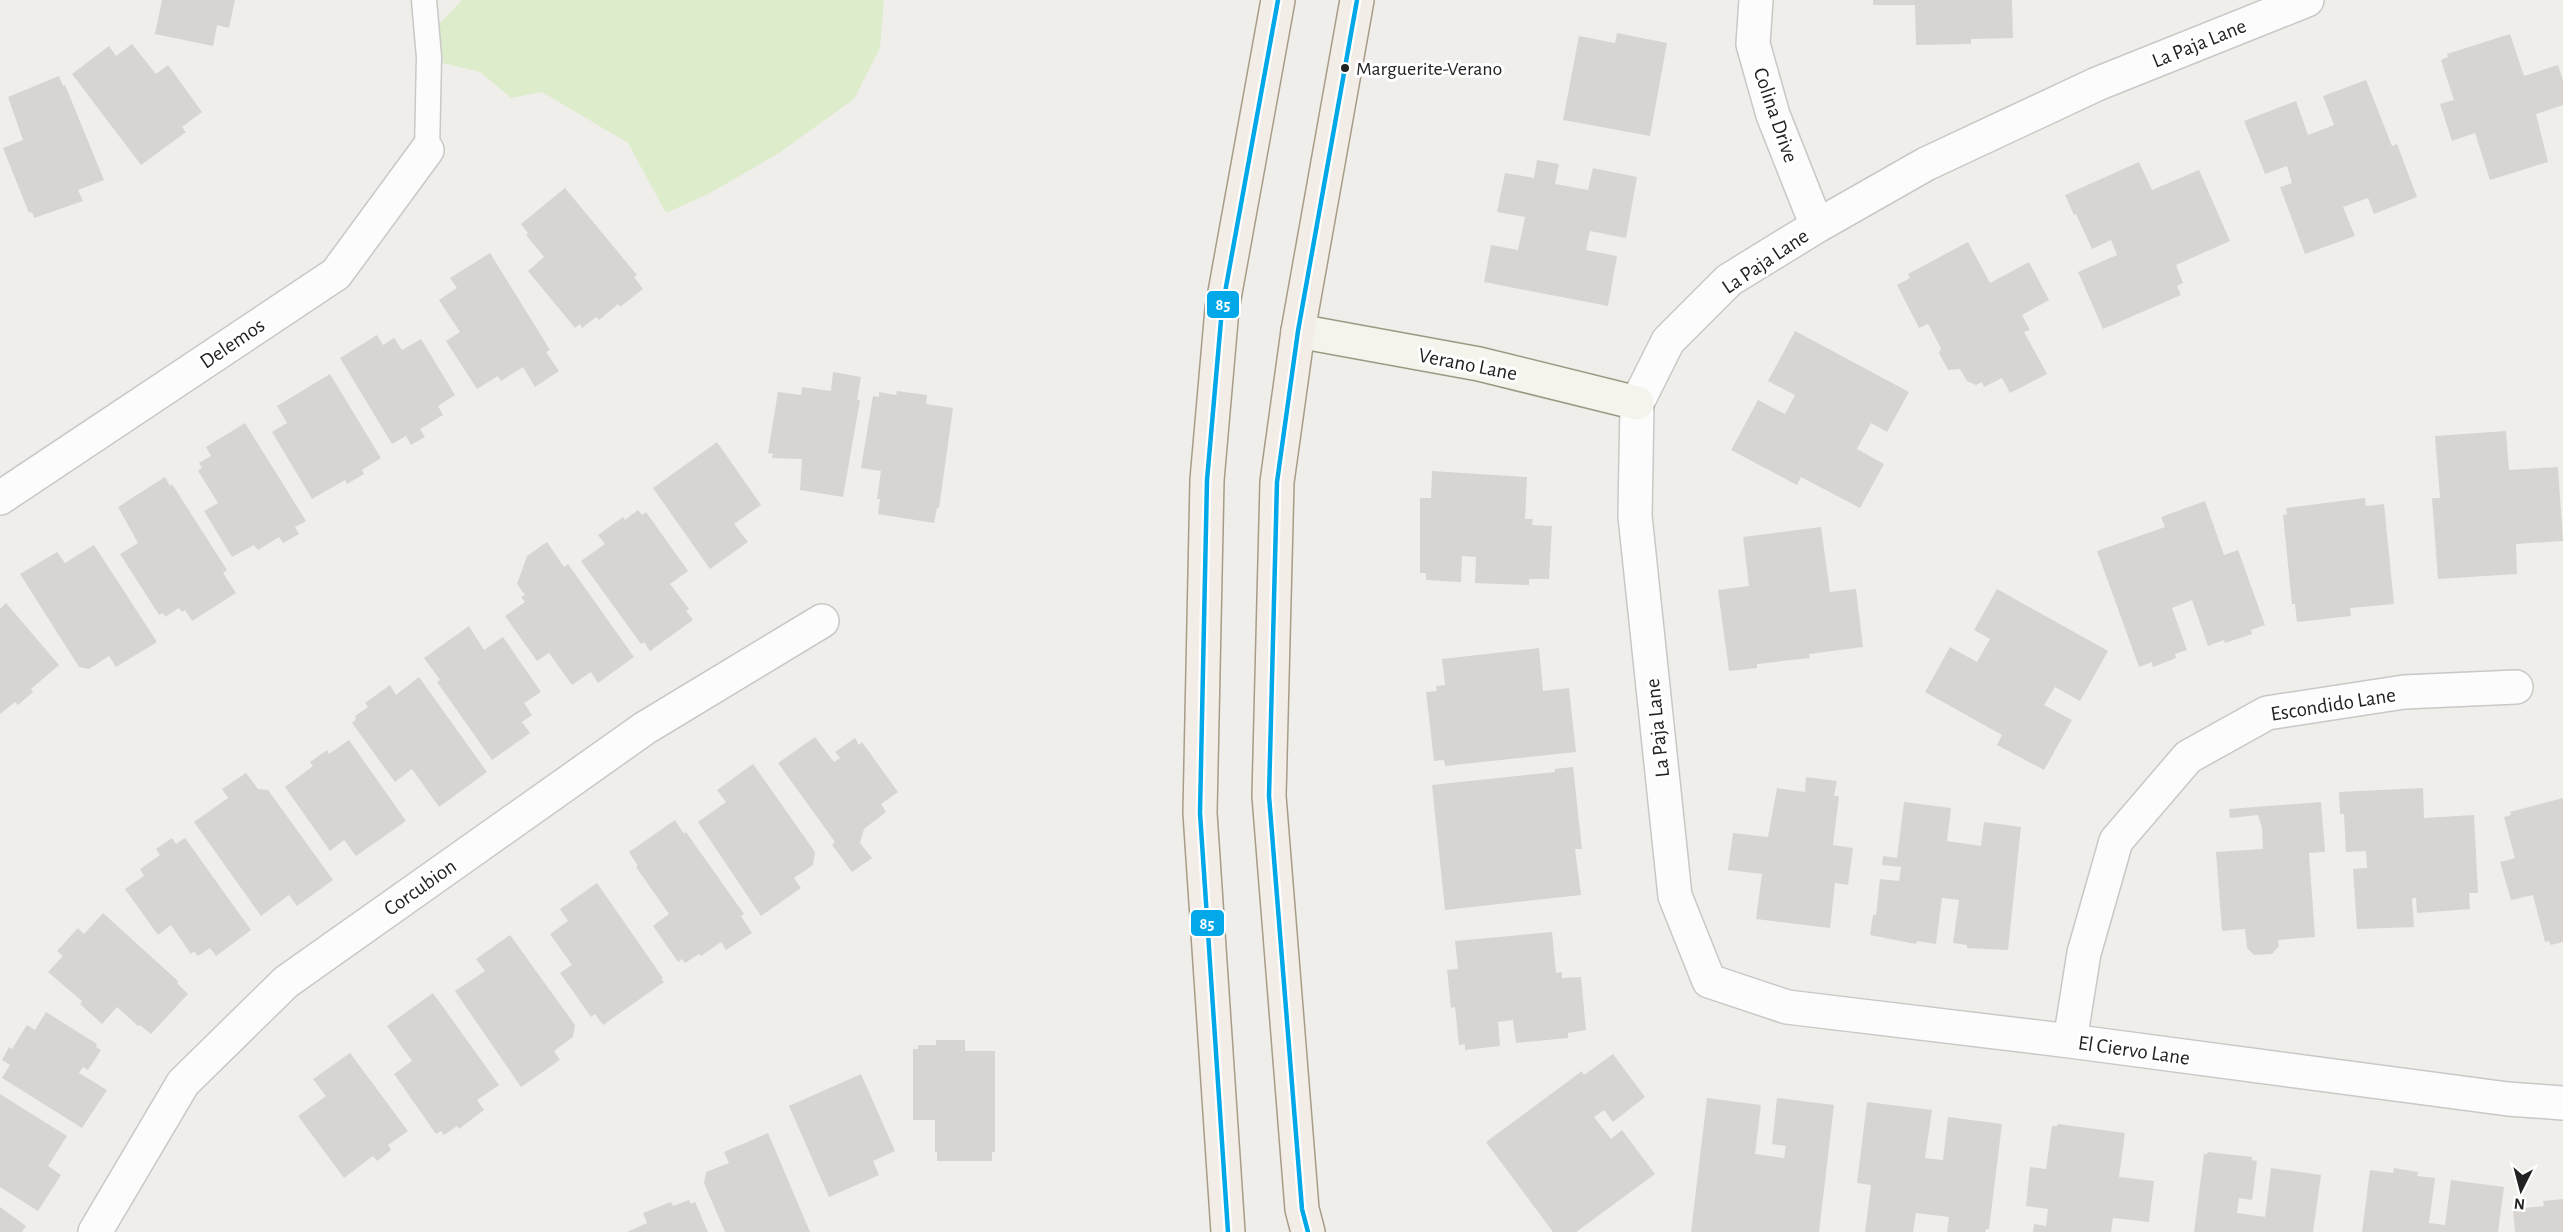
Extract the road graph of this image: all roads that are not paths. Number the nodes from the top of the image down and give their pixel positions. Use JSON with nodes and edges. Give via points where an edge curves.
{"nodes":[{"id":1,"x":424,"y":0,"type":"edge"},
{"id":2,"x":1278,"y":0,"type":"edge"},
{"id":3,"x":1357,"y":0,"type":"edge"},
{"id":4,"x":1756,"y":0,"type":"edge"},
{"id":5,"x":2307,"y":0,"type":"edge"},
{"id":6,"x":427,"y":150,"type":"joint"},
{"id":7,"x":1817,"y":226,"type":"junction"},
{"id":8,"x":1298,"y":331,"type":"junction"},
{"id":9,"x":1637,"y":403,"type":"junction"},
{"id":10,"x":0,"y":498,"type":"edge"},
{"id":11,"x":822,"y":621,"type":"dead end"},
{"id":12,"x":2516,"y":687,"type":"dead end"},
{"id":13,"x":1709,"y":981,"type":"joint"},
{"id":14,"x":2070,"y":1041,"type":"junction"},
{"id":15,"x":2563,"y":1103,"type":"edge"},
{"id":16,"x":95,"y":1232,"type":"edge"},
{"id":17,"x":1228,"y":1232,"type":"edge"},
{"id":18,"x":1308,"y":1232,"type":"edge"}],
"edges":[{"from":1,"to":6,"type":"lane","via":[[429,57]]},
{"from":2,"to":17,"type":"main road","via":[[1222,309],[1207,480],[1200,813]]},
{"from":3,"to":8,"type":"main road"},
{"from":4,"to":7,"type":"street","name":"Colina Drive","via":[[1753,44],[1773,115]]},
{"from":5,"to":7,"type":"street","name":"La Paja Lane","via":[[2097,84],[1926,164]]},
{"from":6,"to":10,"type":"street","name":"Delemos","via":[[336,274]]},
{"from":7,"to":9,"type":"street","name":"La Paja Lane","via":[[1729,280],[1668,341]]},
{"from":8,"to":9,"type":"street","name":"Verano Lane","via":[[1479,364]]},
{"from":8,"to":18,"type":"main road","via":[[1277,482],[1269,796],[1302,1209]]},
{"from":9,"to":13,"type":"street","name":"La Paja Lane","via":[[1635,516],[1675,896]]},
{"from":11,"to":16,"type":"street","name":"Corcubion","via":[[645,728],[286,982],[183,1083]]},
{"from":12,"to":14,"type":"street","name":"Escondido Lane","via":[[2404,692],[2267,713],[2188,757],[2116,842],[2084,953]]},
{"from":13,"to":14,"type":"street","name":"El Ciervo Lane","via":[[1787,1007]]},
{"from":14,"to":15,"type":"street","name":"El Ciervo Lane","via":[[2508,1100]]}]}
